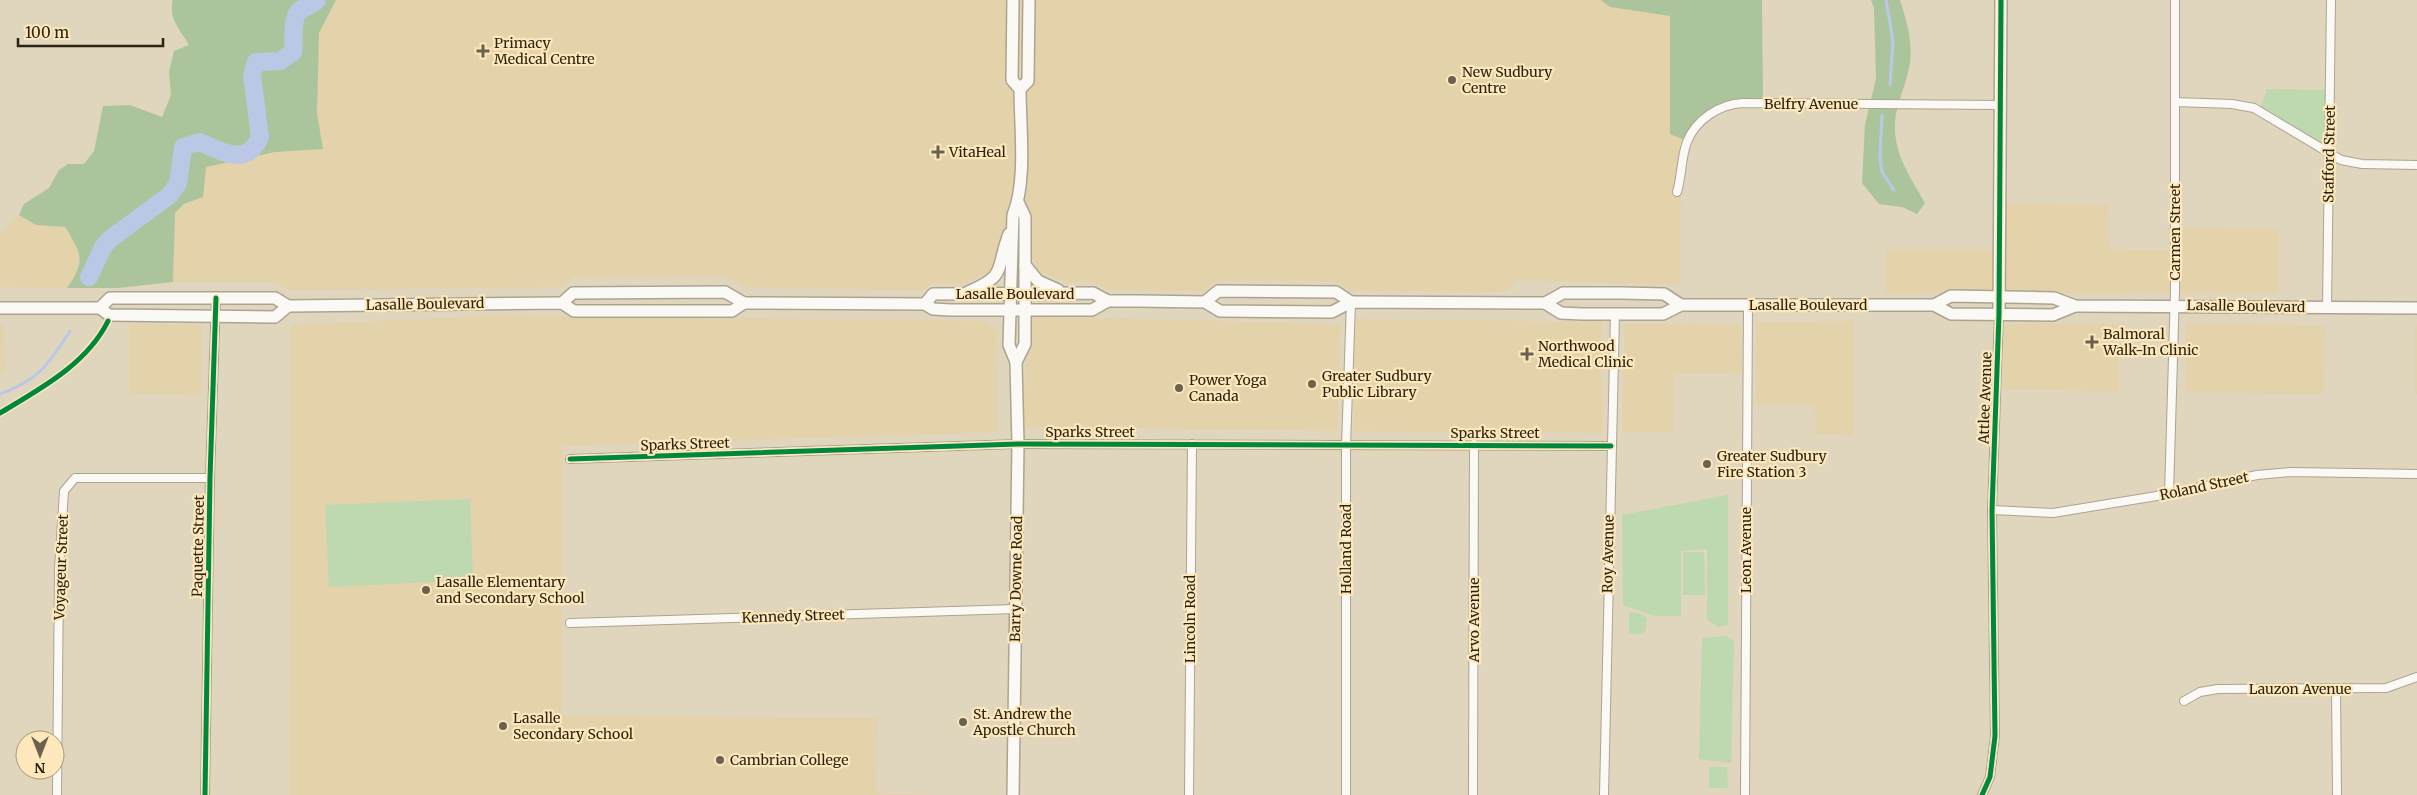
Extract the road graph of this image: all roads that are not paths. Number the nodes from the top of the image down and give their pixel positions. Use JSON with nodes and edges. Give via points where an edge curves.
{"nodes":[{"id":1,"x":1013,"y":0,"type":"edge"},
{"id":2,"x":1028,"y":0,"type":"edge"},
{"id":3,"x":2001,"y":0,"type":"edge"},
{"id":4,"x":2176,"y":0,"type":"edge"},
{"id":5,"x":2331,"y":0,"type":"edge"},
{"id":6,"x":1020,"y":89,"type":"junction"},
{"id":7,"x":2175,"y":102,"type":"junction"},
{"id":8,"x":2001,"y":105,"type":"junction"},
{"id":9,"x":2329,"y":154,"type":"junction"},
{"id":10,"x":2417,"y":165,"type":"edge"},
{"id":11,"x":1677,"y":192,"type":"dead end"},
{"id":12,"x":1018,"y":202,"type":"junction"},
{"id":13,"x":1013,"y":224,"type":"junction"},
{"id":14,"x":1026,"y":265,"type":"junction"},
{"id":15,"x":1067,"y":293,"type":"junction"},
{"id":16,"x":965,"y":294,"type":"junction"},
{"id":17,"x":1011,"y":294,"type":"junction"},
{"id":18,"x":1026,"y":294,"type":"junction"},
{"id":19,"x":1999,"y":296,"type":"junction"},
{"id":20,"x":216,"y":298,"type":"junction"},
{"id":21,"x":1108,"y":301,"type":"junction"},
{"id":22,"x":1205,"y":302,"type":"junction"},
{"id":23,"x":1351,"y":302,"type":"junction"},
{"id":24,"x":562,"y":303,"type":"junction"},
{"id":25,"x":744,"y":303,"type":"junction"},
{"id":26,"x":1545,"y":303,"type":"junction"},
{"id":27,"x":925,"y":304,"type":"junction"},
{"id":28,"x":1681,"y":305,"type":"junction"},
{"id":29,"x":1748,"y":305,"type":"junction"},
{"id":30,"x":1934,"y":305,"type":"junction"},
{"id":31,"x":2174,"y":305,"type":"junction"},
{"id":32,"x":288,"y":306,"type":"junction"},
{"id":33,"x":2075,"y":306,"type":"junction"},
{"id":34,"x":2328,"y":307,"type":"junction"},
{"id":35,"x":0,"y":308,"type":"edge"},
{"id":36,"x":100,"y":308,"type":"junction"},
{"id":37,"x":2417,"y":308,"type":"edge"},
{"id":38,"x":1010,"y":310,"type":"junction"},
{"id":39,"x":1025,"y":310,"type":"junction"},
{"id":40,"x":1615,"y":314,"type":"junction"},
{"id":41,"x":1999,"y":314,"type":"junction"},
{"id":42,"x":216,"y":317,"type":"junction"},
{"id":43,"x":1016,"y":362,"type":"junction"},
{"id":44,"x":1018,"y":444,"type":"junction"},
{"id":45,"x":1192,"y":444,"type":"junction"},
{"id":46,"x":1474,"y":444,"type":"junction"},
{"id":47,"x":1346,"y":446,"type":"junction"},
{"id":48,"x":1611,"y":446,"type":"junction"},
{"id":49,"x":570,"y":459,"type":"dead end"},
{"id":50,"x":2417,"y":474,"type":"edge"},
{"id":51,"x":210,"y":478,"type":"junction"},
{"id":52,"x":2169,"y":494,"type":"junction"},
{"id":53,"x":1992,"y":510,"type":"junction"},
{"id":54,"x":1016,"y":609,"type":"junction"},
{"id":55,"x":570,"y":623,"type":"dead end"},
{"id":56,"x":2417,"y":677,"type":"edge"},
{"id":57,"x":2336,"y":689,"type":"junction"},
{"id":58,"x":2184,"y":701,"type":"dead end"},
{"id":59,"x":57,"y":795,"type":"edge"},
{"id":60,"x":206,"y":795,"type":"edge"},
{"id":61,"x":1013,"y":795,"type":"edge"},
{"id":62,"x":1188,"y":795,"type":"edge"},
{"id":63,"x":1346,"y":795,"type":"edge"},
{"id":64,"x":1473,"y":795,"type":"edge"},
{"id":65,"x":1604,"y":795,"type":"edge"},
{"id":66,"x":1745,"y":795,"type":"edge"},
{"id":67,"x":1982,"y":795,"type":"edge"},
{"id":68,"x":2337,"y":795,"type":"edge"}],
"edges":[{"from":1,"to":6,"type":"main road","name":"Barry Downe Road","via":[[1012,80]]},
{"from":2,"to":6,"type":"main road","name":"Barry Downe Road","via":[[1028,81]]},
{"from":3,"to":8,"type":"main road","name":"Attlee Avenue"},
{"from":4,"to":7,"type":"street","name":"Carmen Street"},
{"from":5,"to":9,"type":"street","name":"Stafford Street"},
{"from":6,"to":12,"type":"main road","name":"Barry Downe Road"},
{"from":7,"to":9,"type":"street","via":[[2254,108]]},
{"from":7,"to":31,"type":"street","name":"Carmen Street"},
{"from":8,"to":11,"type":"street","name":"Belfry Avenue","via":[[1743,103],[1723,106],[1702,121],[1688,141]]},
{"from":8,"to":19,"type":"main road","name":"Attlee Avenue"},
{"from":9,"to":10,"type":"street","via":[[2362,164]]},
{"from":9,"to":34,"type":"street","name":"Stafford Street"},
{"from":12,"to":13,"type":"main road","name":"Barry Downe Road"},
{"from":12,"to":14,"type":"main road","name":"Barry Downe Road","via":[[1025,217]]},
{"from":13,"to":16,"type":"main road","via":[[998,274],[986,285]]},
{"from":13,"to":17,"type":"main road","name":"Barry Downe Road"},
{"from":14,"to":15,"type":"main road","via":[[1044,286]]},
{"from":14,"to":18,"type":"main road","name":"Barry Downe Road"},
{"from":15,"to":18,"type":"main road","name":"Lasalle Boulevard"},
{"from":15,"to":21,"type":"main road","name":"Lasalle Boulevard","via":[[1093,293]]},
{"from":16,"to":17,"type":"main road","name":"Lasalle Boulevard"},
{"from":16,"to":27,"type":"main road","name":"Lasalle Boulevard","via":[[933,294]]},
{"from":17,"to":18,"type":"main road","name":"Lasalle Boulevard"},
{"from":17,"to":38,"type":"main road","name":"Barry Downe Road"},
{"from":18,"to":39,"type":"main road","name":"Barry Downe Road"},
{"from":19,"to":30,"type":"main road","name":"Lasalle Boulevard","via":[[1951,296]]},
{"from":19,"to":33,"type":"main road","name":"Lasalle Boulevard","via":[[2054,298]]},
{"from":19,"to":41,"type":"main road","name":"Attlee Avenue"},
{"from":20,"to":32,"type":"main road","name":"Lasalle Boulevard","via":[[275,298]]},
{"from":20,"to":36,"type":"main road","name":"Lasalle Boulevard","via":[[110,298]]},
{"from":20,"to":42,"type":"street","name":"Paquette Street"},
{"from":21,"to":22,"type":"main road","name":"Lasalle Boulevard"},
{"from":21,"to":39,"type":"main road","name":"Lasalle Boulevard","via":[[1092,310]]},
{"from":22,"to":23,"type":"main road","name":"Lasalle Boulevard","via":[[1220,310],[1324,312],[1332,312]]},
{"from":22,"to":23,"type":"main road","name":"Lasalle Boulevard","via":[[1218,291],[1336,292]]},
{"from":23,"to":26,"type":"main road","name":"Lasalle Boulevard"},
{"from":23,"to":47,"type":"street","name":"Holland Road"},
{"from":24,"to":25,"type":"main road","name":"Lasalle Boulevard","via":[[574,311],[732,311]]},
{"from":24,"to":25,"type":"main road","name":"Lasalle Boulevard","via":[[573,293],[725,292]]},
{"from":24,"to":32,"type":"main road","name":"Lasalle Boulevard"},
{"from":25,"to":27,"type":"main road","name":"Lasalle Boulevard"},
{"from":26,"to":28,"type":"main road","name":"Lasalle Boulevard","via":[[1563,293],[1635,293],[1664,294]]},
{"from":26,"to":40,"type":"main road","name":"Lasalle Boulevard","via":[[1561,313]]},
{"from":27,"to":38,"type":"main road","name":"Lasalle Boulevard","via":[[933,309]]},
{"from":28,"to":29,"type":"main road","name":"Lasalle Boulevard"},
{"from":28,"to":40,"type":"main road","name":"Lasalle Boulevard","via":[[1663,314]]},
{"from":29,"to":30,"type":"main road","name":"Lasalle Boulevard"},
{"from":29,"to":66,"type":"street","name":"Leon Avenue"},
{"from":30,"to":41,"type":"main road","name":"Lasalle Boulevard","via":[[1951,314]]},
{"from":31,"to":33,"type":"main road","name":"Lasalle Boulevard"},
{"from":31,"to":34,"type":"main road","name":"Lasalle Boulevard"},
{"from":31,"to":52,"type":"street","name":"Carmen Street"},
{"from":32,"to":42,"type":"main road","name":"Lasalle Boulevard","via":[[275,317]]},
{"from":33,"to":41,"type":"main road","name":"Lasalle Boulevard","via":[[2054,315]]},
{"from":34,"to":37,"type":"main road","name":"Lasalle Boulevard"},
{"from":35,"to":36,"type":"main road","name":"Lasalle Boulevard"},
{"from":36,"to":42,"type":"main road","name":"Lasalle Boulevard","via":[[109,315]]},
{"from":38,"to":39,"type":"main road","name":"Lasalle Boulevard"},
{"from":38,"to":43,"type":"main road","name":"Barry Downe Road","via":[[1009,345]]},
{"from":39,"to":43,"type":"main road","name":"Barry Downe Road","via":[[1025,344]]},
{"from":40,"to":48,"type":"street","name":"Roy Avenue"},
{"from":41,"to":53,"type":"street","name":"Attlee Avenue"},
{"from":42,"to":51,"type":"street","name":"Paquette Street"},
{"from":43,"to":44,"type":"main road","name":"Barry Downe Road"},
{"from":44,"to":45,"type":"street","name":"Sparks Street"},
{"from":44,"to":49,"type":"street","name":"Sparks Street"},
{"from":44,"to":54,"type":"main road","name":"Barry Downe Road"},
{"from":45,"to":47,"type":"street","name":"Sparks Street"},
{"from":45,"to":62,"type":"street","name":"Lincoln Road"},
{"from":46,"to":47,"type":"street","name":"Sparks Street"},
{"from":46,"to":48,"type":"street","name":"Sparks Street"},
{"from":46,"to":64,"type":"street","name":"Arvo Avenue"},
{"from":47,"to":63,"type":"street","name":"Holland Road"},
{"from":48,"to":65,"type":"street","name":"Roy Avenue"},
{"from":50,"to":52,"type":"street","name":"Roland Street","via":[[2290,472],[2257,475]]},
{"from":51,"to":59,"type":"street","name":"Voyageur Street","via":[[75,478],[64,491],[59,569]]},
{"from":51,"to":60,"type":"street","name":"Paquette Street"},
{"from":52,"to":53,"type":"street","name":"Roland Street","via":[[2053,512]]},
{"from":53,"to":67,"type":"street","name":"Attlee Avenue","via":[[1995,736],[1990,777]]},
{"from":54,"to":55,"type":"street","name":"Kennedy Street"},
{"from":54,"to":61,"type":"main road","name":"Barry Downe Road"},
{"from":56,"to":57,"type":"street","name":"Lauzon Avenue","via":[[2386,688]]},
{"from":57,"to":58,"type":"street","name":"Lauzon Avenue","via":[[2218,689],[2200,692]]},
{"from":57,"to":68,"type":"street"}]}
